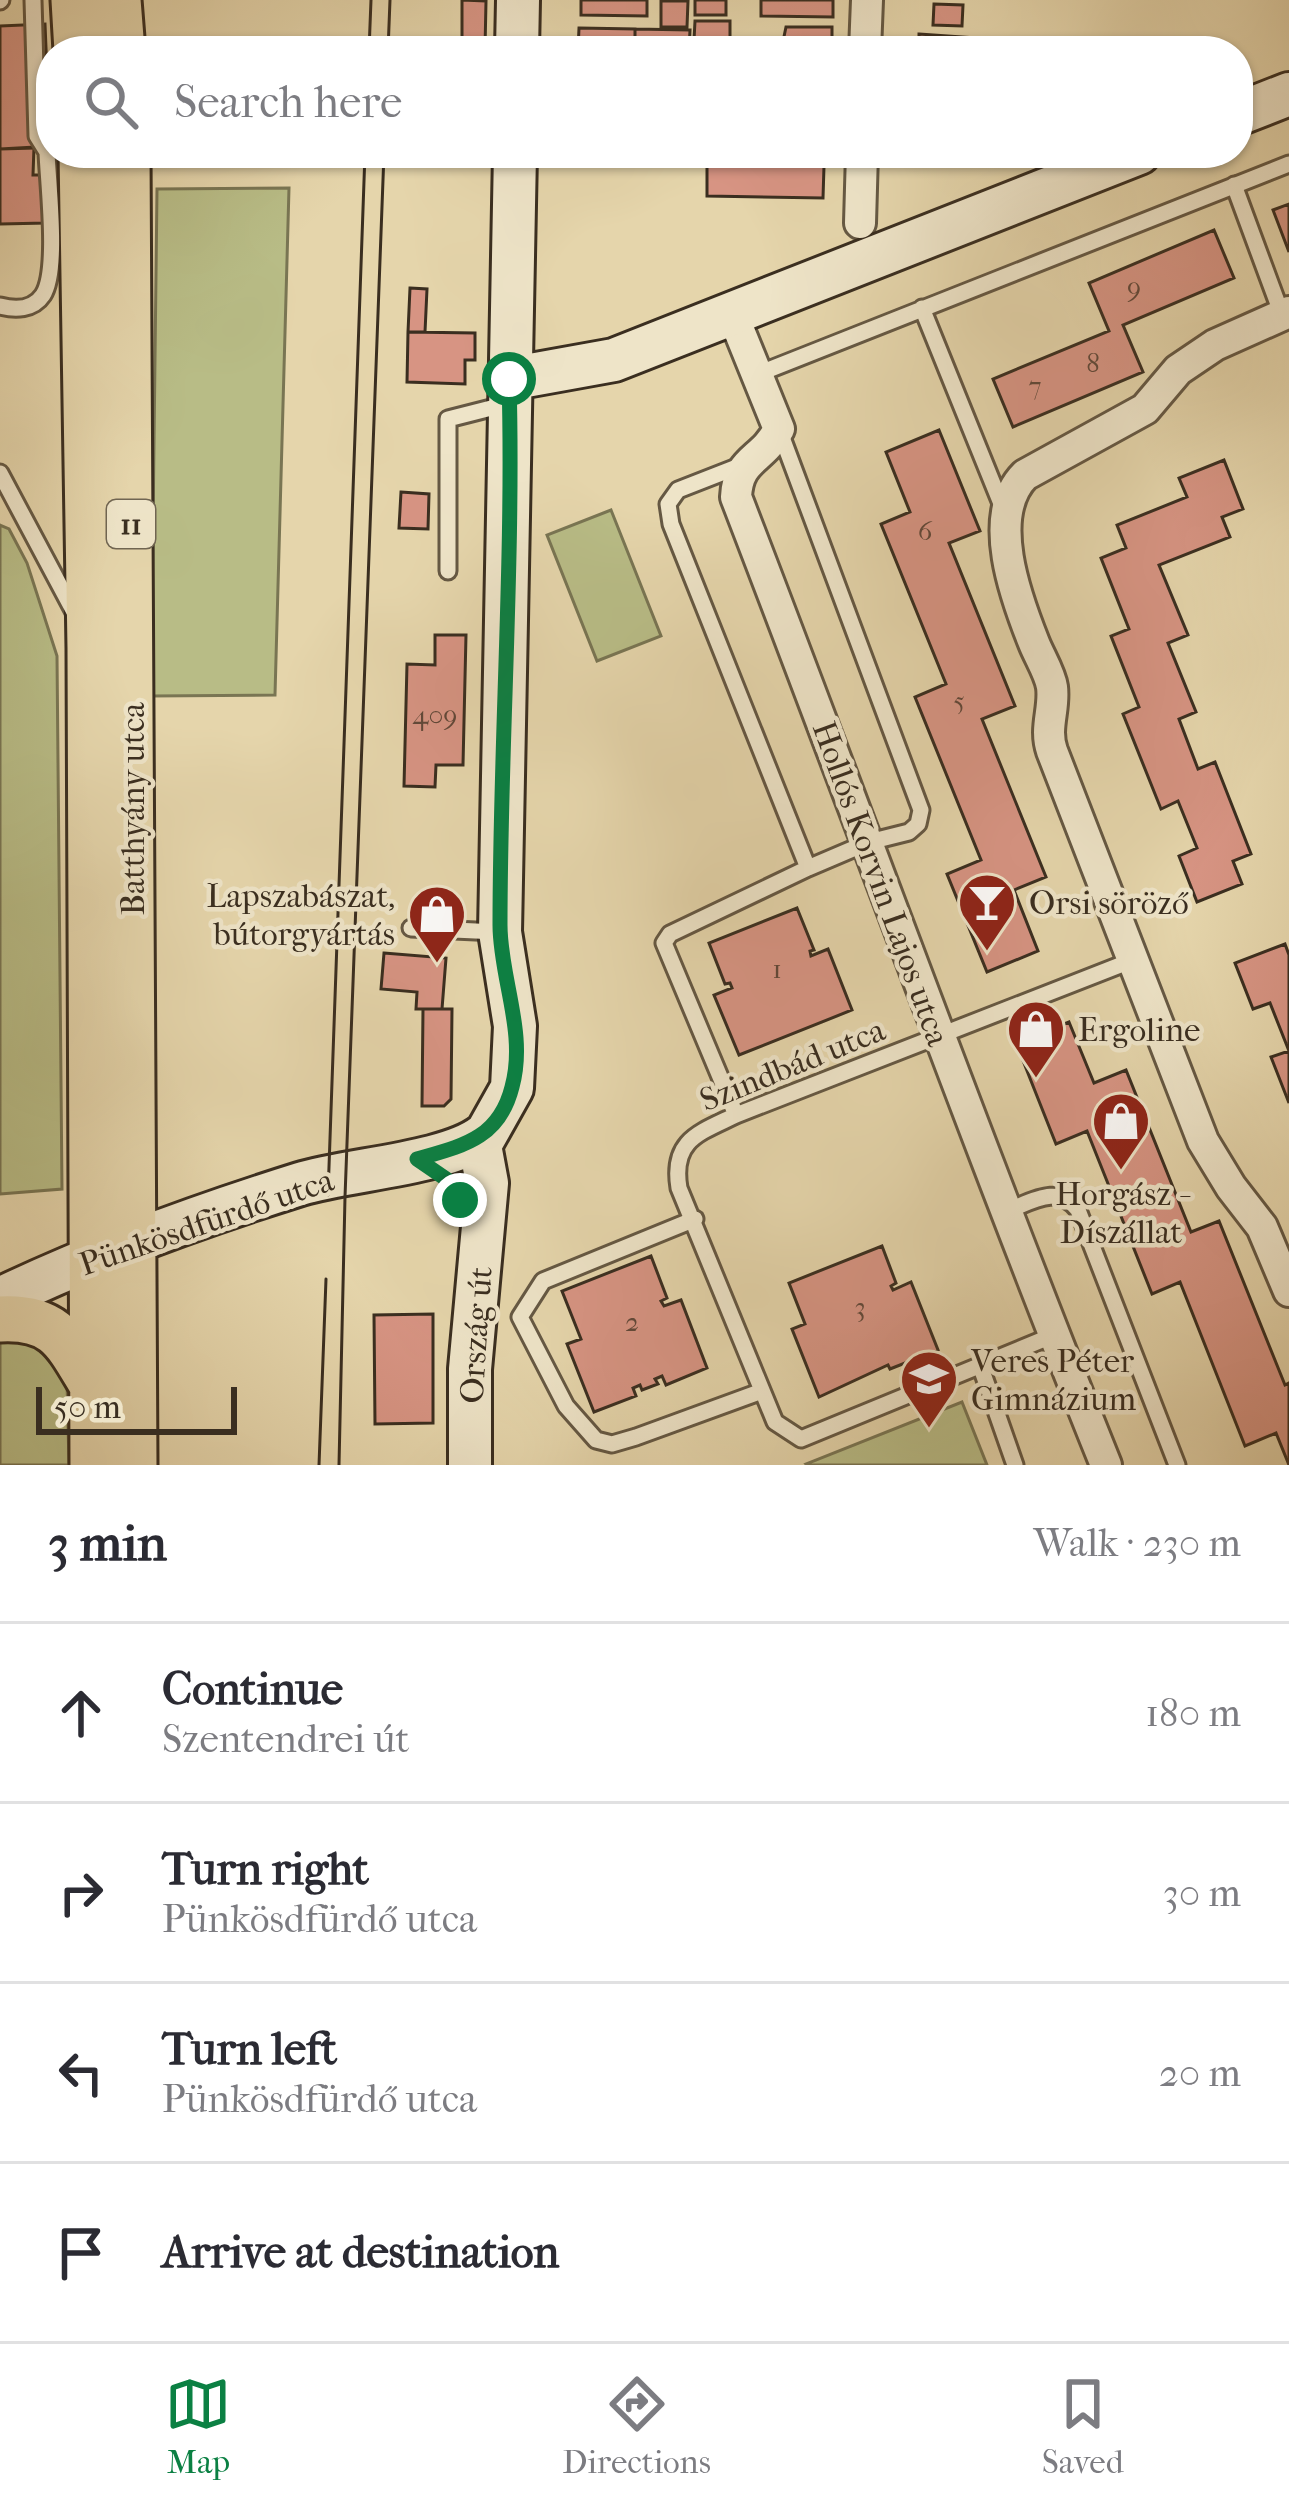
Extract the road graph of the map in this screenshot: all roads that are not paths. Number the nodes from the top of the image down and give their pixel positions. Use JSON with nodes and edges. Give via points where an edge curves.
{"nodes":[{"id":1,"x":32,"y":0,"type":"edge"},
{"id":2,"x":74,"y":0,"type":"edge"},
{"id":3,"x":118,"y":0,"type":"edge"},
{"id":4,"x":518,"y":0,"type":"edge"},
{"id":5,"x":867,"y":0,"type":"edge"},
{"id":6,"x":76,"y":36,"type":"edge"},
{"id":7,"x":121,"y":36,"type":"edge"},
{"id":8,"x":517,"y":36,"type":"edge"},
{"id":9,"x":866,"y":36,"type":"edge"},
{"id":10,"x":36,"y":91,"type":"edge"},
{"id":11,"x":1289,"y":94,"type":"edge"},
{"id":12,"x":1253,"y":108,"type":"edge"},
{"id":13,"x":1289,"y":164,"type":"edge"},
{"id":14,"x":47,"y":168,"type":"edge"},
{"id":15,"x":82,"y":168,"type":"edge"},
{"id":16,"x":127,"y":168,"type":"edge"},
{"id":17,"x":515,"y":168,"type":"edge"},
{"id":18,"x":862,"y":168,"type":"edge"},
{"id":19,"x":1101,"y":168,"type":"edge"},
{"id":20,"x":1234,"y":185,"type":"junction"},
{"id":21,"x":860,"y":223,"type":"dead end"},
{"id":22,"x":0,"y":307,"type":"edge"},
{"id":23,"x":922,"y":308,"type":"junction"},
{"id":24,"x":732,"y":313,"type":"junction"},
{"id":25,"x":1286,"y":314,"type":"edge"},
{"id":26,"x":758,"y":374,"type":"junction"},
{"id":27,"x":509,"y":391,"type":"junction"},
{"id":28,"x":779,"y":429,"type":"junction"},
{"id":29,"x":745,"y":464,"type":"junction"},
{"id":30,"x":0,"y":473,"type":"edge"},
{"id":31,"x":7,"y":500,"type":"edge"},
{"id":32,"x":1006,"y":518,"type":"junction"},
{"id":33,"x":448,"y":571,"type":"dead end"},
{"id":34,"x":90,"y":648,"type":"junction"},
{"id":35,"x":111,"y":740,"type":"junction"},
{"id":36,"x":869,"y":842,"type":"junction"},
{"id":37,"x":808,"y":868,"type":"junction"},
{"id":38,"x":410,"y":928,"type":"dead end"},
{"id":39,"x":500,"y":932,"type":"junction"},
{"id":40,"x":1133,"y":960,"type":"junction"},
{"id":41,"x":938,"y":1038,"type":"junction"},
{"id":42,"x":736,"y":1115,"type":"junction"},
{"id":43,"x":484,"y":1135,"type":"junction"},
{"id":44,"x":417,"y":1159,"type":"junction"},
{"id":45,"x":1006,"y":1211,"type":"junction"},
{"id":46,"x":694,"y":1219,"type":"junction"},
{"id":47,"x":112,"y":1251,"type":"junction"},
{"id":48,"x":1289,"y":1291,"type":"edge"},
{"id":49,"x":0,"y":1299,"type":"edge"},
{"id":50,"x":0,"y":1318,"type":"edge"},
{"id":51,"x":473,"y":1326,"type":"junction"},
{"id":52,"x":1054,"y":1336,"type":"junction"},
{"id":53,"x":980,"y":1366,"type":"junction"},
{"id":54,"x":92,"y":1383,"type":"junction"},
{"id":55,"x":762,"y":1391,"type":"junction"},
{"id":56,"x":93,"y":1465,"type":"edge"},
{"id":57,"x":134,"y":1465,"type":"edge"},
{"id":58,"x":470,"y":1465,"type":"edge"},
{"id":59,"x":1015,"y":1465,"type":"edge"},
{"id":60,"x":1106,"y":1465,"type":"edge"},
{"id":61,"x":1177,"y":1465,"type":"edge"}],
"edges":[{"from":1,"to":10,"type":"lane"},
{"from":2,"to":6,"type":"main road"},
{"from":3,"to":7,"type":"main road"},
{"from":4,"to":8,"type":"main road"},
{"from":5,"to":9,"type":"street"},
{"from":11,"to":12,"type":"main road"},
{"from":13,"to":20,"type":"lane"},
{"from":14,"to":22,"type":"lane","via":[[44,293],[14,309]]},
{"from":15,"to":34,"type":"main road","name":"Batthyány utca","number":"11"},
{"from":16,"to":35,"type":"main road","name":"Batthyány utca","number":"11"},
{"from":17,"to":27,"type":"main road"},
{"from":18,"to":21,"type":"street"},
{"from":19,"to":24,"type":"main road"},
{"from":20,"to":23,"type":"lane"},
{"from":20,"to":25,"type":"lane"},
{"from":23,"to":26,"type":"lane"},
{"from":23,"to":32,"type":"lane"},
{"from":24,"to":26,"type":"street"},
{"from":24,"to":27,"type":"main road"},
{"from":25,"to":32,"type":"street","via":[[1215,345],[1178,370],[1144,410],[1024,475]]},
{"from":26,"to":28,"type":"street"},
{"from":27,"to":33,"type":"lane","via":[[448,419]]},
{"from":27,"to":39,"type":"main road"},
{"from":28,"to":29,"type":"street","via":[[768,451]]},
{"from":28,"to":36,"type":"lane","via":[[921,810],[909,832]]},
{"from":29,"to":36,"type":"street","name":"Hollós Korvin Lajos utca","via":[[736,497]]},
{"from":29,"to":37,"type":"lane","via":[[678,490],[668,504],[671,524]]},
{"from":30,"to":31,"type":"lane"},
{"from":31,"to":34,"type":"lane","via":[[39,540]]},
{"from":32,"to":40,"type":"street","via":[[1011,580],[1052,687],[1047,735]]},
{"from":34,"to":35,"type":"main road","name":"Batthyány utca","number":"11"},
{"from":35,"to":47,"type":"main road","name":"Batthyány utca","number":"11"},
{"from":36,"to":37,"type":"lane"},
{"from":36,"to":41,"type":"street","name":"Hollós Korvin Lajos utca"},
{"from":37,"to":42,"type":"lane","via":[[664,943]]},
{"from":38,"to":39,"type":"lane"},
{"from":39,"to":43,"type":"main road","via":[[515,1025],[512,1088]]},
{"from":40,"to":41,"type":"lane","name":"Szindbád utca"},
{"from":40,"to":48,"type":"street","via":[[1202,1141],[1262,1227]]},
{"from":41,"to":42,"type":"lane","name":"Szindbád utca"},
{"from":41,"to":45,"type":"street","name":"Hollós Korvin Lajos utca"},
{"from":42,"to":46,"type":"lane","name":"Szindbád utca","via":[[691,1138],[680,1154],[679,1188]]},
{"from":43,"to":44,"type":"main road","name":"Pünkösdfürdő utca"},
{"from":43,"to":51,"type":"main road","name":"Ország út"},
{"from":44,"to":47,"type":"main road","name":"Pünkösdfürdő utca","via":[[303,1183]]},
{"from":44,"to":51,"type":"main road","via":[[452,1183],[460,1200]]},
{"from":45,"to":52,"type":"street","name":"Hollós Korvin Lajos utca"},
{"from":45,"to":61,"type":"lane","via":[[1051,1194],[1078,1210]]},
{"from":46,"to":55,"type":"lane","name":"Szindbád utca"},
{"from":46,"to":55,"type":"lane","via":[[543,1281],[520,1317],[566,1406],[596,1440],[624,1441]]},
{"from":47,"to":49,"type":"main road","name":"Pünkösdfürdő utca"},
{"from":47,"to":54,"type":"main road","name":"Batthyány utca","number":"11"},
{"from":47,"to":57,"type":"main road","name":"Batthyány utca","number":"11"},
{"from":50,"to":54,"type":"main road","via":[[50,1326]]},
{"from":51,"to":58,"type":"main road","name":"Ország út"},
{"from":52,"to":53,"type":"lane","name":"Szindbád utca"},
{"from":52,"to":60,"type":"street","name":"Hollós Korvin Lajos utca"},
{"from":53,"to":55,"type":"lane","name":"Szindbád utca","via":[[801,1439],[775,1422]]},
{"from":53,"to":59,"type":"lane"},
{"from":54,"to":56,"type":"main road","name":"Batthyány utca","number":"11"}]}
